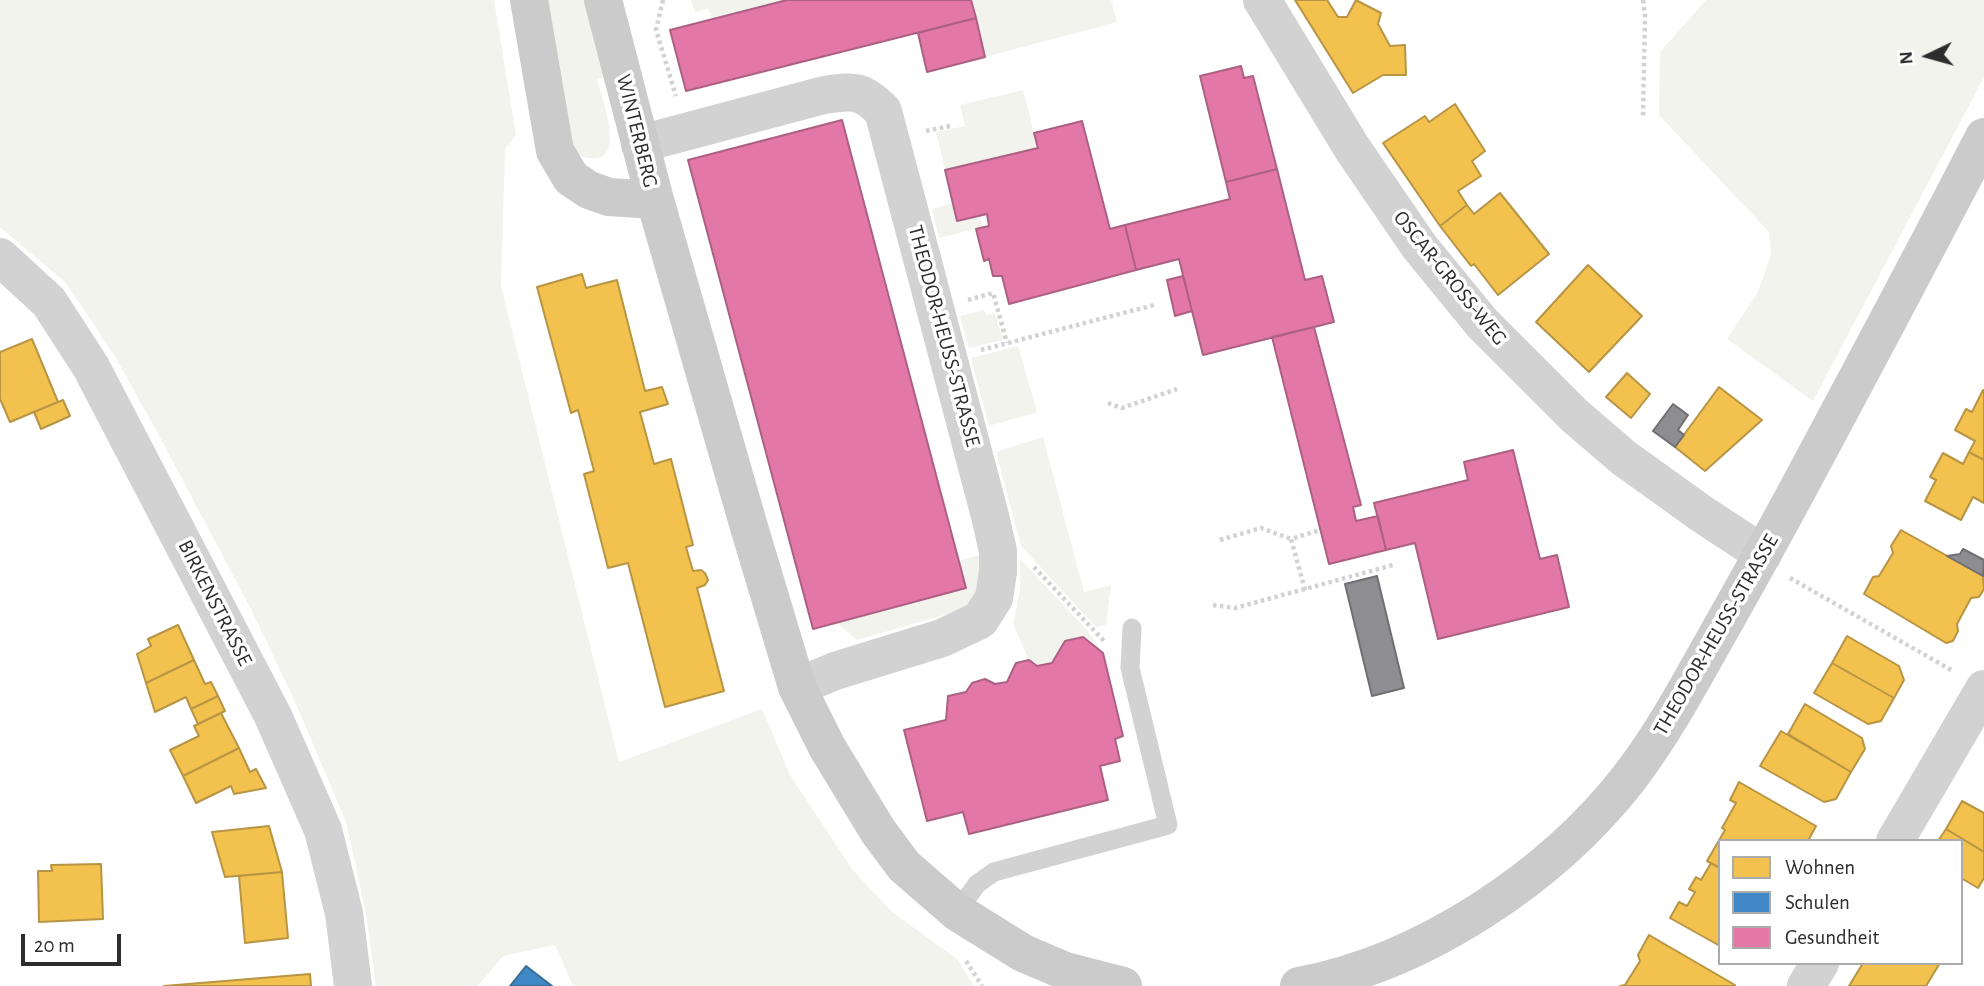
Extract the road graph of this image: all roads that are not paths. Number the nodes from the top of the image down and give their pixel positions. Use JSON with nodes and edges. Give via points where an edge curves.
{"nodes":[{"id":1,"x":529,"y":0,"type":"edge"},
{"id":2,"x":603,"y":0,"type":"edge"},
{"id":3,"x":1262,"y":0,"type":"edge"},
{"id":4,"x":1984,"y":137,"type":"edge"},
{"id":5,"x":640,"y":144,"type":"junction"},
{"id":6,"x":655,"y":200,"type":"junction"},
{"id":7,"x":0,"y":257,"type":"edge"},
{"id":8,"x":1774,"y":564,"type":"junction"},
{"id":9,"x":1132,"y":628,"type":"dead end"},
{"id":10,"x":1971,"y":681,"type":"edge"},
{"id":11,"x":797,"y":687,"type":"junction"},
{"id":12,"x":1896,"y":839,"type":"edge"},
{"id":13,"x":957,"y":912,"type":"junction"},
{"id":14,"x":1819,"y":965,"type":"edge"},
{"id":15,"x":353,"y":986,"type":"edge"},
{"id":16,"x":1123,"y":986,"type":"edge"},
{"id":17,"x":1299,"y":986,"type":"edge"},
{"id":18,"x":1806,"y":986,"type":"edge"}],
"edges":[{"from":1,"to":6,"type":"street","name":"WINTERBERG","via":[[555,151],[571,178],[609,197]]},
{"from":2,"to":5,"type":"street","name":"WINTERBERG"},
{"from":3,"to":8,"type":"street","name":"OSCAR-GROSS-WEG","via":[[1352,148],[1419,246],[1482,323],[1624,458]]},
{"from":4,"to":8,"type":"street","name":"THEODOR-HEUSS-STRASSE"},
{"from":5,"to":6,"type":"street","name":"WINTERBERG"},
{"from":5,"to":11,"type":"street","name":"THEODOR-HEUSS-STRASSE","via":[[824,95],[868,95],[883,111],[950,358],[998,551],[998,572],[994,598],[980,620],[942,638]]},
{"from":6,"to":11,"type":"street"},
{"from":7,"to":15,"type":"street","name":"BIRKENSTRASSE","via":[[48,302],[91,367],[273,716],[323,830],[344,913]]},
{"from":8,"to":17,"type":"street","name":"THEODOR-HEUSS-STRASSE","via":[[1628,779],[1560,852],[1480,911],[1421,945],[1379,964]]},
{"from":9,"to":13,"type":"lane","via":[[1130,668],[1168,825],[994,872],[977,884]]},
{"from":10,"to":12,"type":"street"},
{"from":11,"to":13,"type":"street","via":[[878,831],[904,866]]},
{"from":13,"to":16,"type":"street","via":[[1023,953],[1065,971]]},
{"from":14,"to":18,"type":"street"}]}
